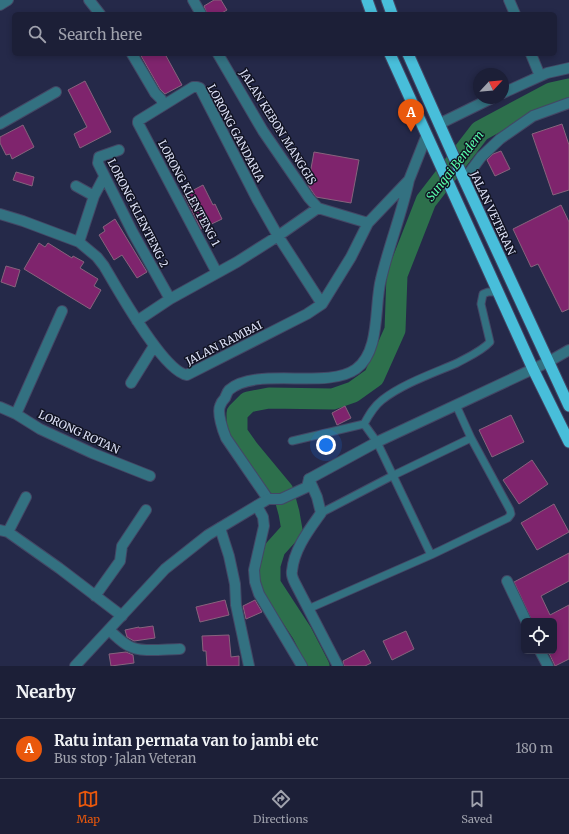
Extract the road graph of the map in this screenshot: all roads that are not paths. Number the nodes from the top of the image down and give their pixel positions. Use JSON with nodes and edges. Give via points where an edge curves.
{"nodes":[{"id":1,"x":8,"y":0,"type":"edge"},
{"id":2,"x":89,"y":0,"type":"edge"},
{"id":3,"x":193,"y":0,"type":"edge"},
{"id":4,"x":367,"y":0,"type":"edge"},
{"id":5,"x":386,"y":0,"type":"edge"},
{"id":6,"x":509,"y":0,"type":"edge"},
{"id":7,"x":0,"y":4,"type":"edge"},
{"id":8,"x":98,"y":12,"type":"edge"},
{"id":9,"x":200,"y":12,"type":"edge"},
{"id":10,"x":371,"y":12,"type":"edge"},
{"id":11,"x":391,"y":12,"type":"edge"},
{"id":12,"x":514,"y":12,"type":"edge"},
{"id":13,"x":133,"y":56,"type":"edge"},
{"id":14,"x":219,"y":56,"type":"edge"},
{"id":15,"x":391,"y":56,"type":"edge"},
{"id":16,"x":409,"y":56,"type":"edge"},
{"id":17,"x":533,"y":56,"type":"edge"},
{"id":18,"x":569,"y":68,"type":"edge"},
{"id":19,"x":540,"y":76,"type":"junction"},
{"id":20,"x":509,"y":89,"type":"edge"},
{"id":21,"x":56,"y":92,"type":"dead end"},
{"id":22,"x":569,"y":103,"type":"edge"},
{"id":23,"x":482,"y":104,"type":"edge"},
{"id":24,"x":163,"y":105,"type":"junction"},
{"id":25,"x":0,"y":124,"type":"edge"},
{"id":26,"x":440,"y":128,"type":"junction"},
{"id":27,"x":426,"y":136,"type":"junction"},
{"id":28,"x":119,"y":150,"type":"dead end"},
{"id":29,"x":104,"y":177,"type":"junction"},
{"id":30,"x":462,"y":177,"type":"junction"},
{"id":31,"x":409,"y":180,"type":"junction"},
{"id":32,"x":76,"y":186,"type":"dead end"},
{"id":33,"x":94,"y":196,"type":"junction"},
{"id":34,"x":318,"y":208,"type":"junction"},
{"id":35,"x":0,"y":214,"type":"edge"},
{"id":36,"x":368,"y":223,"type":"junction"},
{"id":37,"x":278,"y":236,"type":"junction"},
{"id":38,"x":79,"y":242,"type":"junction"},
{"id":39,"x":217,"y":273,"type":"junction"},
{"id":40,"x":497,"y":292,"type":"junction"},
{"id":41,"x":170,"y":299,"type":"junction"},
{"id":42,"x":322,"y":304,"type":"junction"},
{"id":43,"x":62,"y":311,"type":"dead end"},
{"id":44,"x":137,"y":321,"type":"junction"},
{"id":45,"x":154,"y":346,"type":"junction"},
{"id":46,"x":569,"y":350,"type":"edge"},
{"id":47,"x":548,"y":361,"type":"junction"},
{"id":48,"x":533,"y":369,"type":"junction"},
{"id":49,"x":131,"y":383,"type":"dead end"},
{"id":50,"x":456,"y":405,"type":"junction"},
{"id":51,"x":569,"y":406,"type":"edge"},
{"id":52,"x":0,"y":407,"type":"edge"},
{"id":53,"x":16,"y":414,"type":"junction"},
{"id":54,"x":364,"y":424,"type":"junction"},
{"id":55,"x":471,"y":438,"type":"junction"},
{"id":56,"x":292,"y":442,"type":"dead end"},
{"id":57,"x":377,"y":442,"type":"junction"},
{"id":58,"x":569,"y":442,"type":"edge"},
{"id":59,"x":150,"y":476,"type":"dead end"},
{"id":60,"x":392,"y":476,"type":"junction"},
{"id":61,"x":308,"y":483,"type":"junction"},
{"id":62,"x":26,"y":497,"type":"dead end"},
{"id":63,"x":268,"y":499,"type":"junction"},
{"id":64,"x":257,"y":506,"type":"junction"},
{"id":65,"x":146,"y":510,"type":"dead end"},
{"id":66,"x":321,"y":513,"type":"junction"},
{"id":67,"x":220,"y":528,"type":"junction"},
{"id":68,"x":4,"y":531,"type":"edge"},
{"id":69,"x":431,"y":555,"type":"junction"},
{"id":70,"x":508,"y":581,"type":"dead end"},
{"id":71,"x":95,"y":596,"type":"junction"},
{"id":72,"x":308,"y":609,"type":"junction"},
{"id":73,"x":122,"y":616,"type":"junction"},
{"id":74,"x":525,"y":618,"type":"edge"},
{"id":75,"x":109,"y":630,"type":"junction"},
{"id":76,"x":180,"y":649,"type":"dead end"},
{"id":77,"x":542,"y":654,"type":"edge"},
{"id":78,"x":75,"y":666,"type":"edge"},
{"id":79,"x":249,"y":666,"type":"edge"},
{"id":80,"x":302,"y":666,"type":"edge"},
{"id":81,"x":338,"y":666,"type":"edge"},
{"id":82,"x":548,"y":666,"type":"edge"}],
"edges":[{"from":1,"to":7,"type":"street"},
{"from":2,"to":8,"type":"street"},
{"from":3,"to":9,"type":"street"},
{"from":4,"to":10,"type":"highway"},
{"from":5,"to":11,"type":"highway"},
{"from":6,"to":12,"type":"street"},
{"from":13,"to":24,"type":"street"},
{"from":14,"to":34,"type":"street","name":"JALAN KEBON MANGGIS","via":[[263,131],[296,181]]},
{"from":15,"to":27,"type":"highway"},
{"from":16,"to":26,"type":"highway","name":"JALAN VETERAN"},
{"from":17,"to":19,"type":"street"},
{"from":18,"to":19,"type":"street"},
{"from":19,"to":20,"type":"street"},
{"from":21,"to":25,"type":"street"},
{"from":22,"to":30,"type":"street","via":[[533,116],[500,139]]},
{"from":23,"to":26,"type":"street"},
{"from":24,"to":37,"type":"street","name":"LORONG GANDARIA","via":[[193,87],[200,88]]},
{"from":24,"to":39,"type":"street","name":"LORONG KLENTENG 1","via":[[138,121],[139,125]]},
{"from":26,"to":30,"type":"highway","name":"JALAN VETERAN"},
{"from":27,"to":31,"type":"street","name":"JALAN RAMBAI"},
{"from":27,"to":40,"type":"highway"},
{"from":28,"to":29,"type":"street","name":"LORONG KLENTENG 2","via":[[99,157],[98,163]]},
{"from":29,"to":33,"type":"street"},
{"from":29,"to":41,"type":"street","name":"LORONG KLENTENG 2"},
{"from":30,"to":47,"type":"highway","name":"JALAN VETERAN"},
{"from":31,"to":36,"type":"street","name":"JALAN RAMBAI"},
{"from":31,"to":63,"type":"street","via":[[380,280],[376,328],[366,360],[348,373],[329,378],[263,379],[242,383],[229,390],[219,407],[226,438]]},
{"from":32,"to":33,"type":"street"},
{"from":33,"to":38,"type":"street"},
{"from":34,"to":36,"type":"street"},
{"from":34,"to":37,"type":"street"},
{"from":35,"to":38,"type":"street","name":"JALAN RAMBAI","via":[[23,220]]},
{"from":36,"to":42,"type":"street","name":"JALAN RAMBAI","via":[[351,257]]},
{"from":37,"to":39,"type":"street"},
{"from":37,"to":42,"type":"street"},
{"from":38,"to":44,"type":"street","name":"JALAN RAMBAI","via":[[104,266]]},
{"from":39,"to":41,"type":"street"},
{"from":40,"to":48,"type":"highway"},
{"from":40,"to":54,"type":"lane","via":[[483,294],[481,304],[490,342],[486,347],[401,388],[382,400]]},
{"from":41,"to":44,"type":"street"},
{"from":42,"to":45,"type":"street","name":"JALAN RAMBAI","via":[[187,375],[178,371]]},
{"from":43,"to":53,"type":"street"},
{"from":44,"to":45,"type":"street","name":"JALAN RAMBAI"},
{"from":45,"to":49,"type":"street"},
{"from":46,"to":47,"type":"street"},
{"from":47,"to":48,"type":"street"},
{"from":47,"to":51,"type":"highway","name":"JALAN VETERAN"},
{"from":48,"to":50,"type":"street"},
{"from":48,"to":58,"type":"highway"},
{"from":50,"to":55,"type":"lane"},
{"from":50,"to":57,"type":"street"},
{"from":52,"to":53,"type":"street","name":"LORONG ROTAN"},
{"from":53,"to":59,"type":"street","name":"LORONG ROTAN","via":[[40,429]]},
{"from":54,"to":56,"type":"lane"},
{"from":54,"to":57,"type":"lane"},
{"from":55,"to":60,"type":"lane"},
{"from":55,"to":69,"type":"lane","via":[[511,514],[508,518]]},
{"from":57,"to":60,"type":"lane"},
{"from":57,"to":61,"type":"street"},
{"from":60,"to":66,"type":"lane"},
{"from":60,"to":69,"type":"lane"},
{"from":61,"to":63,"type":"street","via":[[281,499]]},
{"from":61,"to":66,"type":"street","via":[[317,497]]},
{"from":62,"to":68,"type":"street"},
{"from":63,"to":64,"type":"street"},
{"from":64,"to":67,"type":"street"},
{"from":64,"to":80,"type":"street","via":[[263,516],[264,526],[254,570],[255,582],[259,594]]},
{"from":65,"to":71,"type":"street","via":[[122,546],[120,561]]},
{"from":66,"to":72,"type":"street","via":[[306,534],[295,557],[291,573]]},
{"from":67,"to":73,"type":"street","via":[[165,569]]},
{"from":67,"to":79,"type":"street","via":[[235,584],[236,605]]},
{"from":68,"to":71,"type":"street"},
{"from":69,"to":72,"type":"lane"},
{"from":70,"to":74,"type":"street"},
{"from":71,"to":73,"type":"street"},
{"from":72,"to":81,"type":"street"},
{"from":73,"to":75,"type":"street"},
{"from":75,"to":76,"type":"street","via":[[128,646],[140,650]]},
{"from":75,"to":78,"type":"street"},
{"from":77,"to":82,"type":"street"}]}
